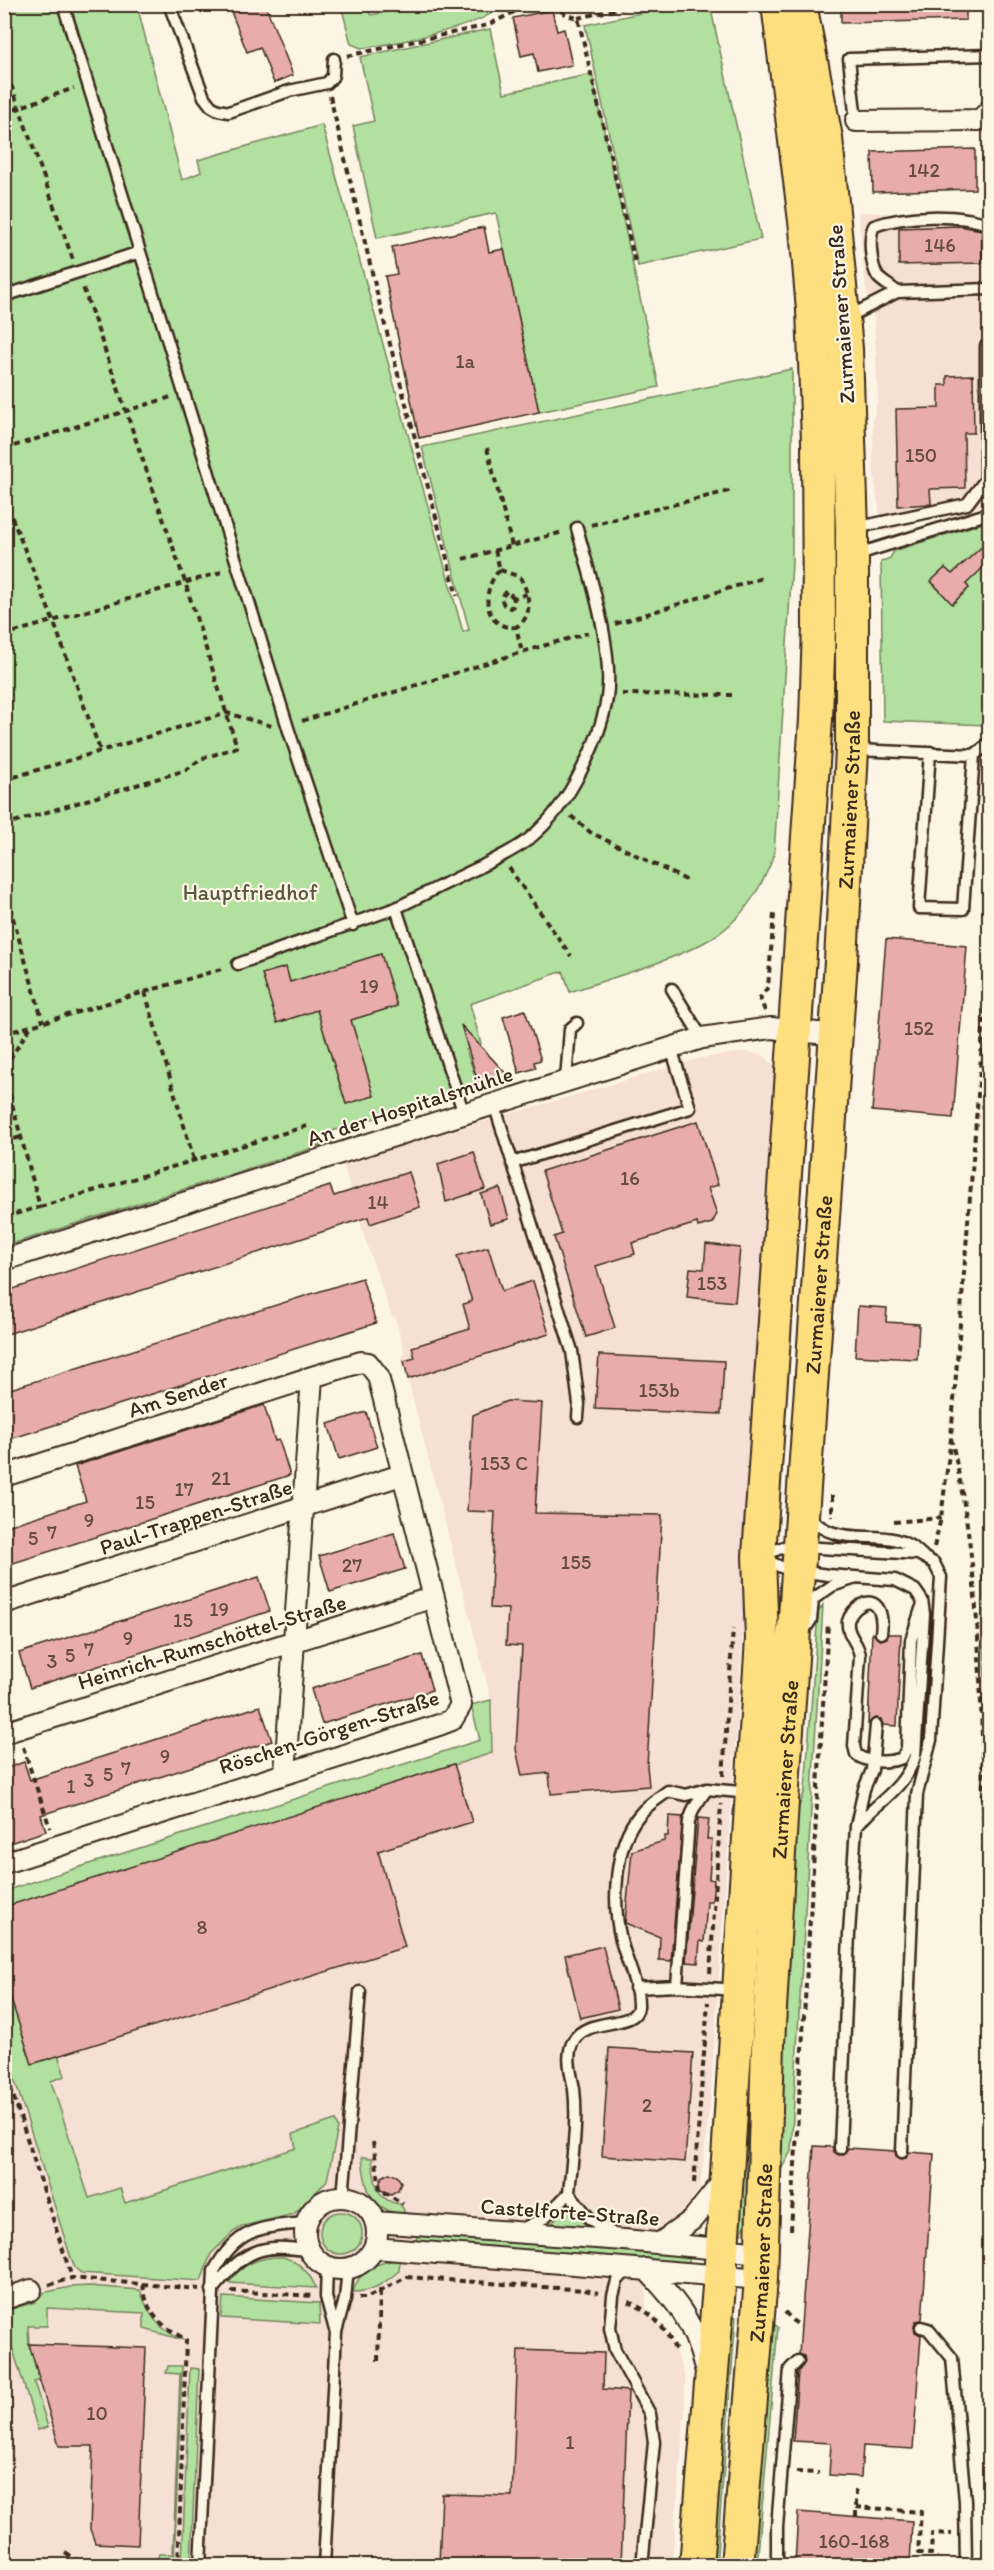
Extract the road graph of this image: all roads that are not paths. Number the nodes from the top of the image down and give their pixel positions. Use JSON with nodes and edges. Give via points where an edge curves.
{"nodes":[{"id":1,"x":63,"y":4,"type":"edge"},
{"id":2,"x":169,"y":4,"type":"edge"},
{"id":3,"x":778,"y":4,"type":"edge"},
{"id":4,"x":800,"y":4,"type":"edge"},
{"id":5,"x":990,"y":55,"type":"edge"},
{"id":6,"x":334,"y":59,"type":"road end"},
{"id":7,"x":990,"y":111,"type":"edge"},
{"id":8,"x":856,"y":121,"type":"joint"},
{"id":9,"x":990,"y":225,"type":"edge"},
{"id":10,"x":140,"y":252,"type":"junction"},
{"id":11,"x":990,"y":289,"type":"edge"},
{"id":12,"x":897,"y":292,"type":"junction"},
{"id":13,"x":4,"y":296,"type":"edge"},
{"id":14,"x":844,"y":319,"type":"junction"},
{"id":15,"x":990,"y":343,"type":"edge"},
{"id":16,"x":990,"y":513,"type":"edge"},
{"id":17,"x":577,"y":528,"type":"road end"},
{"id":18,"x":852,"y":542,"type":"junction"},
{"id":19,"x":990,"y":743,"type":"edge"},
{"id":20,"x":852,"y":750,"type":"junction"},
{"id":21,"x":930,"y":752,"type":"junction"},
{"id":22,"x":974,"y":755,"type":"junction"},
{"id":23,"x":788,"y":903,"type":"junction"},
{"id":24,"x":844,"y":905,"type":"junction"},
{"id":25,"x":396,"y":908,"type":"junction"},
{"id":26,"x":353,"y":925,"type":"junction"},
{"id":27,"x":238,"y":964,"type":"road end"},
{"id":28,"x":672,"y":988,"type":"dead end"},
{"id":29,"x":577,"y":1023,"type":"dead end"},
{"id":30,"x":783,"y":1029,"type":"junction"},
{"id":31,"x":836,"y":1035,"type":"junction"},
{"id":32,"x":702,"y":1038,"type":"junction"},
{"id":33,"x":671,"y":1048,"type":"junction"},
{"id":34,"x":566,"y":1080,"type":"junction"},
{"id":35,"x":494,"y":1104,"type":"junction"},
{"id":36,"x":464,"y":1114,"type":"junction"},
{"id":37,"x":512,"y":1163,"type":"junction"},
{"id":38,"x":4,"y":1260,"type":"edge"},
{"id":39,"x":368,"y":1363,"type":"joint"},
{"id":40,"x":312,"y":1377,"type":"junction"},
{"id":41,"x":578,"y":1417,"type":"dead end"},
{"id":42,"x":401,"y":1475,"type":"junction"},
{"id":43,"x":4,"y":1476,"type":"edge"},
{"id":44,"x":303,"y":1508,"type":"junction"},
{"id":45,"x":804,"y":1514,"type":"junction"},
{"id":46,"x":759,"y":1556,"type":"junction"},
{"id":47,"x":926,"y":1557,"type":"junction"},
{"id":48,"x":800,"y":1559,"type":"junction"},
{"id":49,"x":863,"y":1576,"type":"junction"},
{"id":50,"x":434,"y":1598,"type":"junction"},
{"id":51,"x":4,"y":1603,"type":"edge"},
{"id":52,"x":923,"y":1605,"type":"junction"},
{"id":53,"x":881,"y":1633,"type":"dead end"},
{"id":54,"x":293,"y":1642,"type":"junction"},
{"id":55,"x":794,"y":1648,"type":"junction"},
{"id":56,"x":876,"y":1725,"type":"dead end"},
{"id":57,"x":11,"y":1731,"type":"edge"},
{"id":58,"x":873,"y":1760,"type":"junction"},
{"id":59,"x":285,"y":1773,"type":"junction"},
{"id":60,"x":707,"y":1789,"type":"junction"},
{"id":61,"x":736,"y":1792,"type":"junction"},
{"id":62,"x":856,"y":1826,"type":"junction"},
{"id":63,"x":4,"y":1863,"type":"edge"},
{"id":64,"x":677,"y":1986,"type":"junction"},
{"id":65,"x":635,"y":1988,"type":"junction"},
{"id":66,"x":724,"y":1989,"type":"junction"},
{"id":67,"x":360,"y":1992,"type":"dead end"},
{"id":68,"x":840,"y":2148,"type":"dead end"},
{"id":69,"x":902,"y":2152,"type":"dead end"},
{"id":70,"x":726,"y":2176,"type":"junction"},
{"id":71,"x":569,"y":2193,"type":"junction"},
{"id":72,"x":343,"y":2198,"type":"junction"},
{"id":73,"x":375,"y":2222,"type":"junction"},
{"id":74,"x":306,"y":2223,"type":"junction"},
{"id":75,"x":517,"y":2232,"type":"junction"},
{"id":76,"x":624,"y":2240,"type":"junction"},
{"id":77,"x":660,"y":2243,"type":"junction"},
{"id":78,"x":374,"y":2248,"type":"junction"},
{"id":79,"x":309,"y":2251,"type":"junction"},
{"id":80,"x":721,"y":2263,"type":"junction"},
{"id":81,"x":327,"y":2266,"type":"junction"},
{"id":82,"x":761,"y":2266,"type":"junction"},
{"id":83,"x":348,"y":2268,"type":"junction"},
{"id":84,"x":637,"y":2269,"type":"junction"},
{"id":85,"x":31,"y":2290,"type":"road end"},
{"id":86,"x":212,"y":2290,"type":"junction"},
{"id":87,"x":4,"y":2299,"type":"edge"},
{"id":88,"x":921,"y":2327,"type":"dead end"},
{"id":89,"x":336,"y":2332,"type":"junction"},
{"id":90,"x":798,"y":2361,"type":"dead end"},
{"id":91,"x":711,"y":2390,"type":"junction"},
{"id":92,"x":200,"y":2565,"type":"edge"},
{"id":93,"x":324,"y":2565,"type":"edge"},
{"id":94,"x":642,"y":2565,"type":"edge"},
{"id":95,"x":696,"y":2565,"type":"edge"},
{"id":96,"x":737,"y":2565,"type":"edge"},
{"id":97,"x":777,"y":2565,"type":"edge"},
{"id":98,"x":966,"y":2565,"type":"edge"}],
"edges":[{"from":1,"to":10,"type":"lane"},
{"from":2,"to":6,"type":"lane","via":[[204,97],[218,110],[229,111],[327,84],[333,76]]},
{"from":3,"to":23,"type":"main road","name":"Zurmaiener Straße","via":[[806,230],[818,441],[816,707]]},
{"from":4,"to":14,"type":"main road","name":"Zurmaiener Straße","via":[[826,138]]},
{"from":5,"to":8,"type":"lane","via":[[849,59]]},
{"from":7,"to":8,"type":"street","via":[[980,120]]},
{"from":9,"to":12,"type":"lane","via":[[963,218],[891,220],[874,226],[870,233],[878,277]]},
{"from":10,"to":13,"type":"lane"},
{"from":10,"to":26,"type":"lane"},
{"from":11,"to":12,"type":"lane"},
{"from":12,"to":14,"type":"lane"},
{"from":14,"to":18,"type":"main road","name":"Zurmaiener Straße"},
{"from":15,"to":18,"type":"lane","via":[[986,346],[986,479],[967,504]]},
{"from":16,"to":18,"type":"lane"},
{"from":17,"to":25,"type":"lane","via":[[608,670],[600,728],[589,756],[559,806],[528,839]]},
{"from":18,"to":20,"type":"main road","name":"Zurmaiener Straße"},
{"from":19,"to":22,"type":"lane"},
{"from":20,"to":21,"type":"lane"},
{"from":20,"to":24,"type":"main road","name":"Zurmaiener Straße"},
{"from":21,"to":22,"type":"lane"},
{"from":21,"to":22,"type":"lane","via":[[919,908],[963,909]]},
{"from":23,"to":24,"type":"main road"},
{"from":23,"to":30,"type":"main road","name":"Zurmaiener Straße"},
{"from":24,"to":31,"type":"main road","name":"Zurmaiener Straße"},
{"from":25,"to":26,"type":"lane"},
{"from":25,"to":36,"type":"lane"},
{"from":26,"to":27,"type":"lane"},
{"from":28,"to":32,"type":"lane"},
{"from":29,"to":34,"type":"lane","via":[[570,1029]]},
{"from":30,"to":31,"type":"street","name":"An der Hospitalsmühle"},
{"from":30,"to":32,"type":"street","name":"An der Hospitalsmühle"},
{"from":30,"to":46,"type":"main road","name":"Zurmaiener Straße"},
{"from":31,"to":45,"type":"main road","name":"Zurmaiener Straße"},
{"from":32,"to":33,"type":"street","name":"An der Hospitalsmühle"},
{"from":33,"to":34,"type":"street","name":"An der Hospitalsmühle"},
{"from":33,"to":37,"type":"lane","via":[[690,1108]]},
{"from":34,"to":35,"type":"street","name":"An der Hospitalsmühle"},
{"from":35,"to":36,"type":"street","name":"An der Hospitalsmühle"},
{"from":35,"to":37,"type":"lane"},
{"from":36,"to":38,"type":"street","name":"An der Hospitalsmühle"},
{"from":37,"to":41,"type":"lane","via":[[572,1352]]},
{"from":39,"to":40,"type":"street","name":"Am Sender"},
{"from":39,"to":42,"type":"street","name":"Röschen-Görgen-Straße","via":[[378,1377]]},
{"from":40,"to":43,"type":"street","name":"Am Sender"},
{"from":40,"to":44,"type":"street"},
{"from":42,"to":44,"type":"street","name":"Paul-Trappen-Straße"},
{"from":42,"to":50,"type":"street","name":"Röschen-Görgen-Straße"},
{"from":44,"to":51,"type":"street","name":"Paul-Trappen-Straße"},
{"from":44,"to":54,"type":"street"},
{"from":45,"to":47,"type":"lane","via":[[836,1534],[887,1537],[914,1546]]},
{"from":45,"to":48,"type":"main road","name":"Zurmaiener Straße"},
{"from":46,"to":48,"type":"lane","via":[[781,1567]]},
{"from":46,"to":48,"type":"lane","via":[[787,1546]]},
{"from":46,"to":61,"type":"main road","name":"Zurmaiener Straße","via":[[762,1639]]},
{"from":47,"to":48,"type":"lane"},
{"from":47,"to":69,"type":"lane","via":[[939,1571],[942,1586],[931,1740],[917,1794]]},
{"from":48,"to":49,"type":"lane","via":[[828,1575]]},
{"from":48,"to":55,"type":"main road","name":"Zurmaiener Straße"},
{"from":49,"to":52,"type":"lane","via":[[907,1584]]},
{"from":49,"to":55,"type":"lane","via":[[832,1586],[813,1599],[811,1620]]},
{"from":50,"to":54,"type":"street","name":"Heinrich-Rumschöttel-Straße"},
{"from":50,"to":59,"type":"street","name":"Röschen-Görgen-Straße","via":[[460,1697],[458,1713],[439,1725]]},
{"from":52,"to":58,"type":"lane","via":[[911,1640],[907,1748],[902,1758]]},
{"from":52,"to":62,"type":"lane","via":[[915,1756],[900,1786]]},
{"from":53,"to":58,"type":"lane","via":[[880,1612],[875,1604],[861,1605],[851,1614],[849,1634],[860,1656],[854,1746],[859,1757]]},
{"from":54,"to":57,"type":"street","name":"Heinrich-Rumschöttel-Straße"},
{"from":54,"to":59,"type":"street"},
{"from":55,"to":82,"type":"main road","name":"Zurmaiener Straße","via":[[768,2043]]},
{"from":56,"to":58,"type":"lane"},
{"from":58,"to":62,"type":"lane"},
{"from":59,"to":63,"type":"street","name":"Röschen-Görgen-Straße"},
{"from":60,"to":61,"type":"lane"},
{"from":60,"to":64,"type":"lane","via":[[689,1821]]},
{"from":60,"to":65,"type":"lane","via":[[686,1795],[668,1791],[640,1813],[624,1838],[616,1909]]},
{"from":61,"to":66,"type":"main road","name":"Zurmaiener Straße"},
{"from":62,"to":68,"type":"lane"},
{"from":64,"to":65,"type":"lane"},
{"from":64,"to":66,"type":"lane"},
{"from":65,"to":71,"type":"lane","via":[[636,2014],[629,2020],[585,2029],[574,2038],[569,2053],[575,2115]]},
{"from":66,"to":70,"type":"main road","name":"Zurmaiener Straße"},
{"from":67,"to":72,"type":"lane"},
{"from":70,"to":77,"type":"street","via":[[693,2220]]},
{"from":70,"to":80,"type":"main road","name":"Zurmaiener Straße"},
{"from":71,"to":75,"type":"lane","via":[[544,2218]]},
{"from":71,"to":76,"type":"lane","via":[[590,2219]]},
{"from":72,"to":73,"type":"street","via":[[362,2205]]},
{"from":72,"to":74,"type":"street","via":[[320,2204]]},
{"from":73,"to":75,"type":"street","name":"Castelforte-Straße"},
{"from":73,"to":78,"type":"street"},
{"from":74,"to":79,"type":"street"},
{"from":74,"to":86,"type":"lane","via":[[268,2227],[236,2240],[214,2271]]},
{"from":75,"to":76,"type":"street","name":"Castelforte-Straße"},
{"from":76,"to":77,"type":"street","name":"Castelforte-Straße"},
{"from":77,"to":80,"type":"street","name":"Castelforte-Straße"},
{"from":78,"to":83,"type":"street","via":[[363,2261]]},
{"from":78,"to":84,"type":"street","name":"Castelforte-Straße"},
{"from":79,"to":81,"type":"street"},
{"from":79,"to":86,"type":"lane","via":[[268,2247],[252,2253],[233,2265]]},
{"from":80,"to":82,"type":"street","name":"Castelforte-Straße"},
{"from":80,"to":82,"type":"street","name":"Castelforte-Straße"},
{"from":80,"to":84,"type":"street","name":"Castelforte-Straße"},
{"from":80,"to":91,"type":"main road","name":"Zurmaiener Straße"},
{"from":81,"to":83,"type":"street"},
{"from":81,"to":89,"type":"lane","via":[[326,2297]]},
{"from":82,"to":96,"type":"main road","name":"Zurmaiener Straße"},
{"from":83,"to":89,"type":"lane"},
{"from":84,"to":91,"type":"street","via":[[684,2312],[694,2330]]},
{"from":84,"to":94,"type":"lane","via":[[617,2281],[610,2328],[615,2350],[650,2414],[654,2442]]},
{"from":85,"to":87,"type":"street"},
{"from":86,"to":92,"type":"lane"},
{"from":88,"to":98,"type":"lane","via":[[952,2358],[965,2501]]},
{"from":89,"to":93,"type":"lane"},
{"from":90,"to":97,"type":"lane","via":[[790,2369]]},
{"from":91,"to":95,"type":"main road","name":"Zurmaiener Straße"}]}
